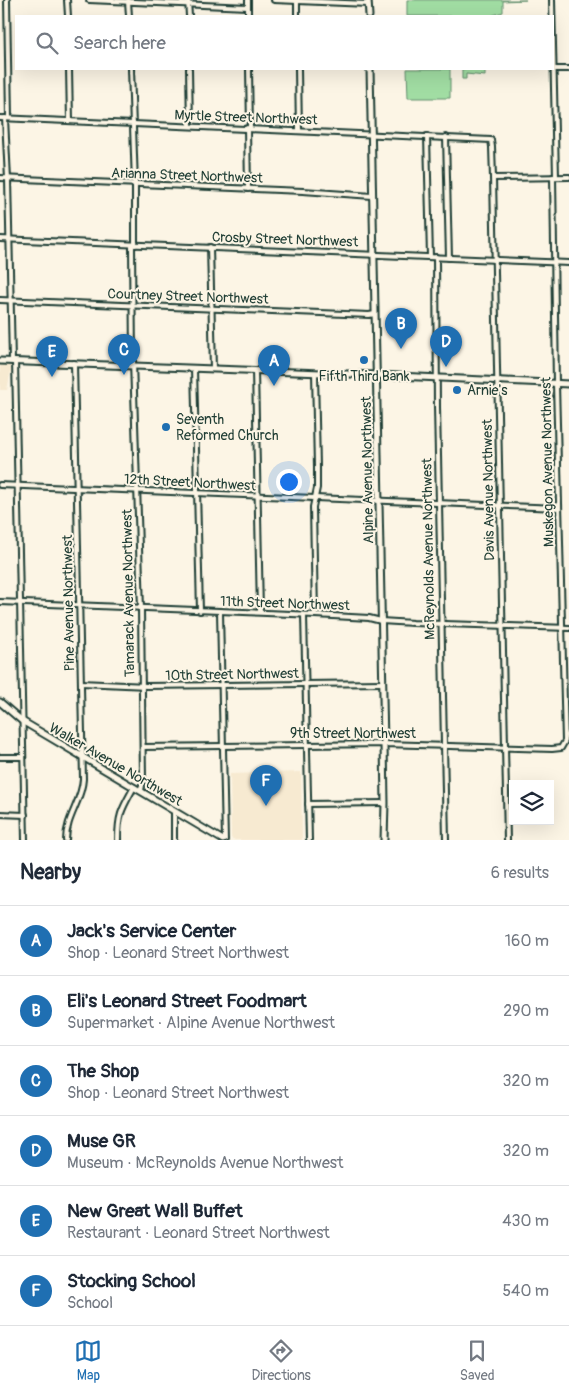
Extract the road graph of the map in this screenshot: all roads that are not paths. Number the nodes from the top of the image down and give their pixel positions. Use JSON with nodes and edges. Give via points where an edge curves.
{"nodes":[{"id":1,"x":8,"y":0,"type":"edge"},
{"id":2,"x":67,"y":0,"type":"edge"},
{"id":3,"x":89,"y":0,"type":"edge"},
{"id":4,"x":188,"y":0,"type":"edge"},
{"id":5,"x":248,"y":0,"type":"edge"},
{"id":6,"x":274,"y":0,"type":"edge"},
{"id":7,"x":296,"y":0,"type":"edge"},
{"id":8,"x":552,"y":0,"type":"edge"},
{"id":9,"x":128,"y":1,"type":"edge"},
{"id":10,"x":368,"y":2,"type":"edge"},
{"id":11,"x":188,"y":5,"type":"junction"},
{"id":12,"x":248,"y":7,"type":"junction"},
{"id":13,"x":68,"y":15,"type":"edge"},
{"id":14,"x":129,"y":15,"type":"edge"},
{"id":15,"x":188,"y":15,"type":"edge"},
{"id":16,"x":248,"y":15,"type":"edge"},
{"id":17,"x":297,"y":15,"type":"edge"},
{"id":18,"x":369,"y":15,"type":"edge"},
{"id":19,"x":552,"y":15,"type":"edge"},
{"id":20,"x":554,"y":69,"type":"edge"},
{"id":21,"x":569,"y":69,"type":"edge"},
{"id":22,"x":69,"y":70,"type":"edge"},
{"id":23,"x":131,"y":70,"type":"edge"},
{"id":24,"x":190,"y":70,"type":"edge"},
{"id":25,"x":249,"y":70,"type":"edge"},
{"id":26,"x":298,"y":70,"type":"edge"},
{"id":27,"x":370,"y":70,"type":"edge"},
{"id":28,"x":0,"y":118,"type":"edge"},
{"id":29,"x":7,"y":118,"type":"junction"},
{"id":30,"x":70,"y":121,"type":"junction"},
{"id":31,"x":132,"y":123,"type":"junction"},
{"id":32,"x":190,"y":126,"type":"junction"},
{"id":33,"x":249,"y":128,"type":"junction"},
{"id":34,"x":299,"y":130,"type":"junction"},
{"id":35,"x":371,"y":134,"type":"junction"},
{"id":36,"x":427,"y":136,"type":"junction"},
{"id":37,"x":446,"y":137,"type":"junction"},
{"id":38,"x":491,"y":140,"type":"joint"},
{"id":39,"x":555,"y":177,"type":"junction"},
{"id":40,"x":569,"y":177,"type":"edge"},
{"id":41,"x":0,"y":178,"type":"edge"},
{"id":42,"x":493,"y":178,"type":"junction"},
{"id":43,"x":8,"y":179,"type":"junction"},
{"id":44,"x":135,"y":184,"type":"junction"},
{"id":45,"x":248,"y":189,"type":"junction"},
{"id":46,"x":372,"y":196,"type":"junction"},
{"id":47,"x":0,"y":239,"type":"edge"},
{"id":48,"x":10,"y":240,"type":"junction"},
{"id":49,"x":134,"y":245,"type":"junction"},
{"id":50,"x":210,"y":247,"type":"junction"},
{"id":51,"x":374,"y":254,"type":"junction"},
{"id":52,"x":430,"y":257,"type":"junction"},
{"id":53,"x":436,"y":257,"type":"junction"},
{"id":54,"x":449,"y":258,"type":"junction"},
{"id":55,"x":494,"y":260,"type":"junction"},
{"id":56,"x":554,"y":262,"type":"junction"},
{"id":57,"x":569,"y":263,"type":"edge"},
{"id":58,"x":0,"y":300,"type":"edge"},
{"id":59,"x":11,"y":300,"type":"junction"},
{"id":60,"x":133,"y":305,"type":"junction"},
{"id":61,"x":211,"y":308,"type":"junction"},
{"id":62,"x":375,"y":314,"type":"junction"},
{"id":63,"x":0,"y":360,"type":"edge"},
{"id":64,"x":14,"y":361,"type":"junction"},
{"id":65,"x":74,"y":363,"type":"junction"},
{"id":66,"x":134,"y":366,"type":"junction"},
{"id":67,"x":194,"y":368,"type":"junction"},
{"id":68,"x":213,"y":369,"type":"junction"},
{"id":69,"x":255,"y":370,"type":"junction"},
{"id":70,"x":315,"y":373,"type":"junction"},
{"id":71,"x":376,"y":375,"type":"junction"},
{"id":72,"x":436,"y":378,"type":"junction"},
{"id":73,"x":496,"y":381,"type":"junction"},
{"id":74,"x":556,"y":384,"type":"junction"},
{"id":75,"x":569,"y":384,"type":"edge"},
{"id":76,"x":0,"y":485,"type":"edge"},
{"id":77,"x":18,"y":486,"type":"junction"},
{"id":78,"x":77,"y":488,"type":"junction"},
{"id":79,"x":137,"y":491,"type":"junction"},
{"id":80,"x":196,"y":493,"type":"junction"},
{"id":81,"x":257,"y":497,"type":"junction"},
{"id":82,"x":315,"y":498,"type":"junction"},
{"id":83,"x":379,"y":501,"type":"junction"},
{"id":84,"x":438,"y":503,"type":"junction"},
{"id":85,"x":499,"y":506,"type":"junction"},
{"id":86,"x":559,"y":508,"type":"junction"},
{"id":87,"x":0,"y":602,"type":"edge"},
{"id":88,"x":20,"y":603,"type":"junction"},
{"id":89,"x":80,"y":606,"type":"junction"},
{"id":90,"x":141,"y":609,"type":"junction"},
{"id":91,"x":200,"y":611,"type":"junction"},
{"id":92,"x":220,"y":612,"type":"junction"},
{"id":93,"x":260,"y":612,"type":"junction"},
{"id":94,"x":304,"y":615,"type":"junction"},
{"id":95,"x":315,"y":615,"type":"junction"},
{"id":96,"x":381,"y":621,"type":"junction"},
{"id":97,"x":441,"y":624,"type":"junction"},
{"id":98,"x":502,"y":626,"type":"junction"},
{"id":99,"x":562,"y":628,"type":"junction"},
{"id":100,"x":569,"y":628,"type":"edge"},
{"id":101,"x":82,"y":683,"type":"junction"},
{"id":102,"x":383,"y":683,"type":"junction"},
{"id":103,"x":305,"y":684,"type":"junction"},
{"id":104,"x":142,"y":686,"type":"junction"},
{"id":105,"x":221,"y":686,"type":"junction"},
{"id":106,"x":0,"y":702,"type":"edge"},
{"id":107,"x":22,"y":721,"type":"junction"},
{"id":108,"x":307,"y":744,"type":"junction"},
{"id":109,"x":384,"y":744,"type":"junction"},
{"id":110,"x":444,"y":745,"type":"junction"},
{"id":111,"x":223,"y":746,"type":"junction"},
{"id":112,"x":563,"y":746,"type":"joint"},
{"id":113,"x":142,"y":747,"type":"junction"},
{"id":114,"x":504,"y":748,"type":"junction"},
{"id":115,"x":0,"y":757,"type":"edge"},
{"id":116,"x":23,"y":757,"type":"junction"},
{"id":117,"x":83,"y":758,"type":"junction"},
{"id":118,"x":134,"y":787,"type":"junction"},
{"id":119,"x":140,"y":791,"type":"junction"},
{"id":120,"x":385,"y":803,"type":"junction"},
{"id":121,"x":308,"y":804,"type":"junction"},
{"id":122,"x":174,"y":811,"type":"junction"},
{"id":123,"x":0,"y":814,"type":"edge"},
{"id":124,"x":25,"y":815,"type":"junction"},
{"id":125,"x":25,"y":840,"type":"edge"},
{"id":126,"x":66,"y":840,"type":"edge"},
{"id":127,"x":118,"y":840,"type":"edge"},
{"id":128,"x":174,"y":840,"type":"edge"},
{"id":129,"x":224,"y":840,"type":"edge"},
{"id":130,"x":309,"y":840,"type":"edge"},
{"id":131,"x":384,"y":840,"type":"edge"},
{"id":132,"x":446,"y":840,"type":"edge"},
{"id":133,"x":507,"y":840,"type":"edge"}],
"edges":[{"from":1,"to":29,"type":"street"},
{"from":2,"to":13,"type":"street"},
{"from":3,"to":9,"type":"street"},
{"from":4,"to":11,"type":"street"},
{"from":5,"to":12,"type":"street"},
{"from":6,"to":7,"type":"street"},
{"from":7,"to":10,"type":"street"},
{"from":7,"to":17,"type":"street"},
{"from":8,"to":19,"type":"street","name":"Muskegon Avenue Northwest"},
{"from":9,"to":11,"type":"street"},
{"from":9,"to":14,"type":"street"},
{"from":10,"to":18,"type":"main road"},
{"from":11,"to":12,"type":"street"},
{"from":11,"to":15,"type":"street"},
{"from":12,"to":16,"type":"street"},
{"from":20,"to":21,"type":"street"},
{"from":20,"to":39,"type":"street","name":"Muskegon Avenue Northwest"},
{"from":22,"to":30,"type":"street"},
{"from":23,"to":31,"type":"street","name":"Tamarack Avenue Northwest"},
{"from":24,"to":32,"type":"street"},
{"from":25,"to":33,"type":"street"},
{"from":26,"to":34,"type":"street"},
{"from":27,"to":35,"type":"main road","name":"Alpine Avenue Northwest"},
{"from":28,"to":29,"type":"street","name":"Myrtle Street Northwest"},
{"from":29,"to":30,"type":"street","name":"Myrtle Street Northwest"},
{"from":29,"to":43,"type":"street"},
{"from":30,"to":31,"type":"street","name":"Myrtle Street Northwest"},
{"from":31,"to":32,"type":"street","name":"Myrtle Street Northwest"},
{"from":31,"to":44,"type":"street","name":"Tamarack Avenue Northwest"},
{"from":32,"to":33,"type":"street","name":"Myrtle Street Northwest"},
{"from":33,"to":34,"type":"street","name":"Myrtle Street Northwest"},
{"from":33,"to":45,"type":"street"},
{"from":34,"to":35,"type":"street","name":"Myrtle Street Northwest"},
{"from":35,"to":36,"type":"street","name":"Myrtle Street Northwest"},
{"from":35,"to":46,"type":"main road","name":"Alpine Avenue Northwest"},
{"from":36,"to":37,"type":"street","name":"Myrtle Street Northwest"},
{"from":36,"to":52,"type":"street"},
{"from":37,"to":38,"type":"street","name":"Myrtle Street Northwest"},
{"from":37,"to":54,"type":"street"},
{"from":38,"to":42,"type":"street","name":"Davis Avenue Northwest"},
{"from":39,"to":40,"type":"street"},
{"from":39,"to":42,"type":"street"},
{"from":39,"to":56,"type":"street","name":"Muskegon Avenue Northwest"},
{"from":41,"to":43,"type":"street","name":"Arianna Street Northwest"},
{"from":42,"to":55,"type":"street","name":"Davis Avenue Northwest"},
{"from":43,"to":44,"type":"street","name":"Arianna Street Northwest"},
{"from":43,"to":48,"type":"street"},
{"from":44,"to":45,"type":"street","name":"Arianna Street Northwest"},
{"from":44,"to":49,"type":"street","name":"Tamarack Avenue Northwest"},
{"from":45,"to":46,"type":"street","name":"Arianna Street Northwest"},
{"from":46,"to":51,"type":"main road","name":"Alpine Avenue Northwest"},
{"from":47,"to":48,"type":"street","name":"Crosby Street Northwest"},
{"from":48,"to":49,"type":"street","name":"Crosby Street Northwest"},
{"from":48,"to":59,"type":"street"},
{"from":49,"to":50,"type":"street","name":"Crosby Street Northwest"},
{"from":49,"to":60,"type":"street","name":"Tamarack Avenue Northwest"},
{"from":50,"to":51,"type":"street","name":"Crosby Street Northwest"},
{"from":50,"to":61,"type":"street"},
{"from":51,"to":52,"type":"street","name":"Crosby Street Northwest"},
{"from":51,"to":62,"type":"main road","name":"Alpine Avenue Northwest"},
{"from":52,"to":53,"type":"street","name":"Crosby Street Northwest"},
{"from":53,"to":54,"type":"street","name":"Crosby Street Northwest"},
{"from":53,"to":72,"type":"street","name":"McReynolds Avenue Northwest"},
{"from":54,"to":55,"type":"street","name":"Crosby Street Northwest"},
{"from":55,"to":56,"type":"street","name":"Crosby Street Northwest"},
{"from":55,"to":73,"type":"street","name":"Davis Avenue Northwest"},
{"from":56,"to":57,"type":"street","name":"Crosby Street Northwest"},
{"from":56,"to":74,"type":"street","name":"Muskegon Avenue Northwest"},
{"from":58,"to":59,"type":"street","name":"Courtney Street Northwest"},
{"from":59,"to":60,"type":"street","name":"Courtney Street Northwest"},
{"from":59,"to":64,"type":"street"},
{"from":60,"to":61,"type":"street","name":"Courtney Street Northwest"},
{"from":60,"to":66,"type":"street","name":"Tamarack Avenue Northwest"},
{"from":61,"to":62,"type":"street","name":"Courtney Street Northwest"},
{"from":61,"to":68,"type":"street"},
{"from":62,"to":71,"type":"main road","name":"Alpine Avenue Northwest"},
{"from":63,"to":64,"type":"main road"},
{"from":64,"to":65,"type":"main road"},
{"from":64,"to":77,"type":"street"},
{"from":65,"to":66,"type":"main road"},
{"from":65,"to":78,"type":"street","name":"Pine Avenue Northwest"},
{"from":66,"to":67,"type":"main road"},
{"from":66,"to":79,"type":"street","name":"Tamarack Avenue Northwest"},
{"from":67,"to":68,"type":"main road"},
{"from":67,"to":80,"type":"street"},
{"from":68,"to":69,"type":"main road"},
{"from":69,"to":70,"type":"main road"},
{"from":69,"to":81,"type":"street"},
{"from":70,"to":71,"type":"main road"},
{"from":70,"to":82,"type":"street"},
{"from":71,"to":72,"type":"main road"},
{"from":71,"to":83,"type":"main road","name":"Alpine Avenue Northwest"},
{"from":72,"to":73,"type":"main road"},
{"from":72,"to":84,"type":"street","name":"McReynolds Avenue Northwest"},
{"from":73,"to":74,"type":"main road"},
{"from":73,"to":85,"type":"street","name":"Davis Avenue Northwest"},
{"from":74,"to":75,"type":"main road"},
{"from":74,"to":86,"type":"street","name":"Muskegon Avenue Northwest"},
{"from":76,"to":77,"type":"street","name":"12th Street Northwest"},
{"from":77,"to":78,"type":"street","name":"12th Street Northwest"},
{"from":77,"to":88,"type":"street"},
{"from":78,"to":79,"type":"street","name":"12th Street Northwest"},
{"from":78,"to":89,"type":"street","name":"Pine Avenue Northwest"},
{"from":79,"to":80,"type":"street","name":"12th Street Northwest"},
{"from":79,"to":90,"type":"street","name":"Tamarack Avenue Northwest"},
{"from":80,"to":81,"type":"street","name":"12th Street Northwest"},
{"from":80,"to":91,"type":"street"},
{"from":81,"to":82,"type":"street","name":"12th Street Northwest"},
{"from":81,"to":93,"type":"street"},
{"from":82,"to":83,"type":"street","name":"12th Street Northwest"},
{"from":82,"to":95,"type":"street"},
{"from":83,"to":84,"type":"street","name":"12th Street Northwest"},
{"from":83,"to":96,"type":"main road","name":"Alpine Avenue Northwest"},
{"from":84,"to":85,"type":"street","name":"12th Street Northwest"},
{"from":84,"to":97,"type":"street","name":"McReynolds Avenue Northwest"},
{"from":85,"to":86,"type":"street","name":"12th Street Northwest"},
{"from":85,"to":98,"type":"street","name":"Davis Avenue Northwest"},
{"from":86,"to":99,"type":"street","name":"Muskegon Avenue Northwest"},
{"from":87,"to":88,"type":"street","name":"11th Street Northwest"},
{"from":88,"to":89,"type":"street","name":"11th Street Northwest"},
{"from":88,"to":107,"type":"street"},
{"from":89,"to":90,"type":"street","name":"11th Street Northwest"},
{"from":89,"to":101,"type":"street","name":"Pine Avenue Northwest"},
{"from":90,"to":91,"type":"street","name":"11th Street Northwest"},
{"from":90,"to":104,"type":"street","name":"Tamarack Avenue Northwest"},
{"from":91,"to":92,"type":"street","name":"11th Street Northwest"},
{"from":92,"to":93,"type":"street","name":"11th Street Northwest"},
{"from":92,"to":105,"type":"street"},
{"from":93,"to":94,"type":"street","name":"11th Street Northwest"},
{"from":94,"to":95,"type":"street","name":"11th Street Northwest"},
{"from":94,"to":103,"type":"street"},
{"from":95,"to":96,"type":"street","name":"11th Street Northwest"},
{"from":96,"to":97,"type":"street","name":"11th Street Northwest"},
{"from":96,"to":102,"type":"main road","name":"Alpine Avenue Northwest"},
{"from":97,"to":98,"type":"street","name":"11th Street Northwest"},
{"from":97,"to":110,"type":"street","name":"McReynolds Avenue Northwest"},
{"from":98,"to":99,"type":"street","name":"11th Street Northwest"},
{"from":98,"to":114,"type":"street","name":"Davis Avenue Northwest"},
{"from":99,"to":100,"type":"street","name":"11th Street Northwest"},
{"from":99,"to":112,"type":"street","name":"Muskegon Avenue Northwest"},
{"from":101,"to":104,"type":"street","name":"10th Street Northwest"},
{"from":101,"to":117,"type":"street","name":"Pine Avenue Northwest"},
{"from":102,"to":103,"type":"street","name":"10th Street Northwest"},
{"from":102,"to":109,"type":"main road","name":"Alpine Avenue Northwest"},
{"from":103,"to":105,"type":"street","name":"10th Street Northwest"},
{"from":103,"to":108,"type":"street"},
{"from":104,"to":105,"type":"street","name":"10th Street Northwest"},
{"from":104,"to":113,"type":"street","name":"Tamarack Avenue Northwest"},
{"from":105,"to":111,"type":"street"},
{"from":106,"to":107,"type":"main road","name":"Walker Avenue Northwest"},
{"from":107,"to":116,"type":"street"},
{"from":107,"to":117,"type":"main road","name":"Walker Avenue Northwest"},
{"from":108,"to":109,"type":"street","name":"9th Street Northwest"},
{"from":108,"to":111,"type":"street","name":"9th Street Northwest"},
{"from":108,"to":121,"type":"street"},
{"from":109,"to":110,"type":"street","name":"9th Street Northwest"},
{"from":109,"to":120,"type":"main road","name":"Alpine Avenue Northwest"},
{"from":110,"to":114,"type":"street","name":"9th Street Northwest"},
{"from":110,"to":132,"type":"street","name":"McReynolds Avenue Northwest"},
{"from":111,"to":113,"type":"street","name":"9th Street Northwest"},
{"from":111,"to":129,"type":"street"},
{"from":112,"to":114,"type":"street","name":"9th Street Northwest","via":[[557,749]]},
{"from":113,"to":119,"type":"street","name":"Tamarack Avenue Northwest"},
{"from":114,"to":133,"type":"street","name":"Davis Avenue Northwest"},
{"from":115,"to":116,"type":"street"},
{"from":116,"to":124,"type":"street"},
{"from":117,"to":118,"type":"main road","name":"Walker Avenue Northwest"},
{"from":117,"to":126,"type":"street","name":"Pine Avenue Northwest","via":[[83,787],[66,829]]},
{"from":118,"to":119,"type":"main road","name":"Walker Avenue Northwest"},
{"from":118,"to":127,"type":"street","via":[[119,816]]},
{"from":119,"to":122,"type":"main road","name":"Walker Avenue Northwest"},
{"from":120,"to":121,"type":"street"},
{"from":120,"to":131,"type":"main road","name":"Alpine Avenue Northwest"},
{"from":121,"to":130,"type":"street"},
{"from":122,"to":128,"type":"street"},
{"from":122,"to":129,"type":"main road","name":"Walker Avenue Northwest"},
{"from":123,"to":124,"type":"street"},
{"from":124,"to":125,"type":"street"}]}
